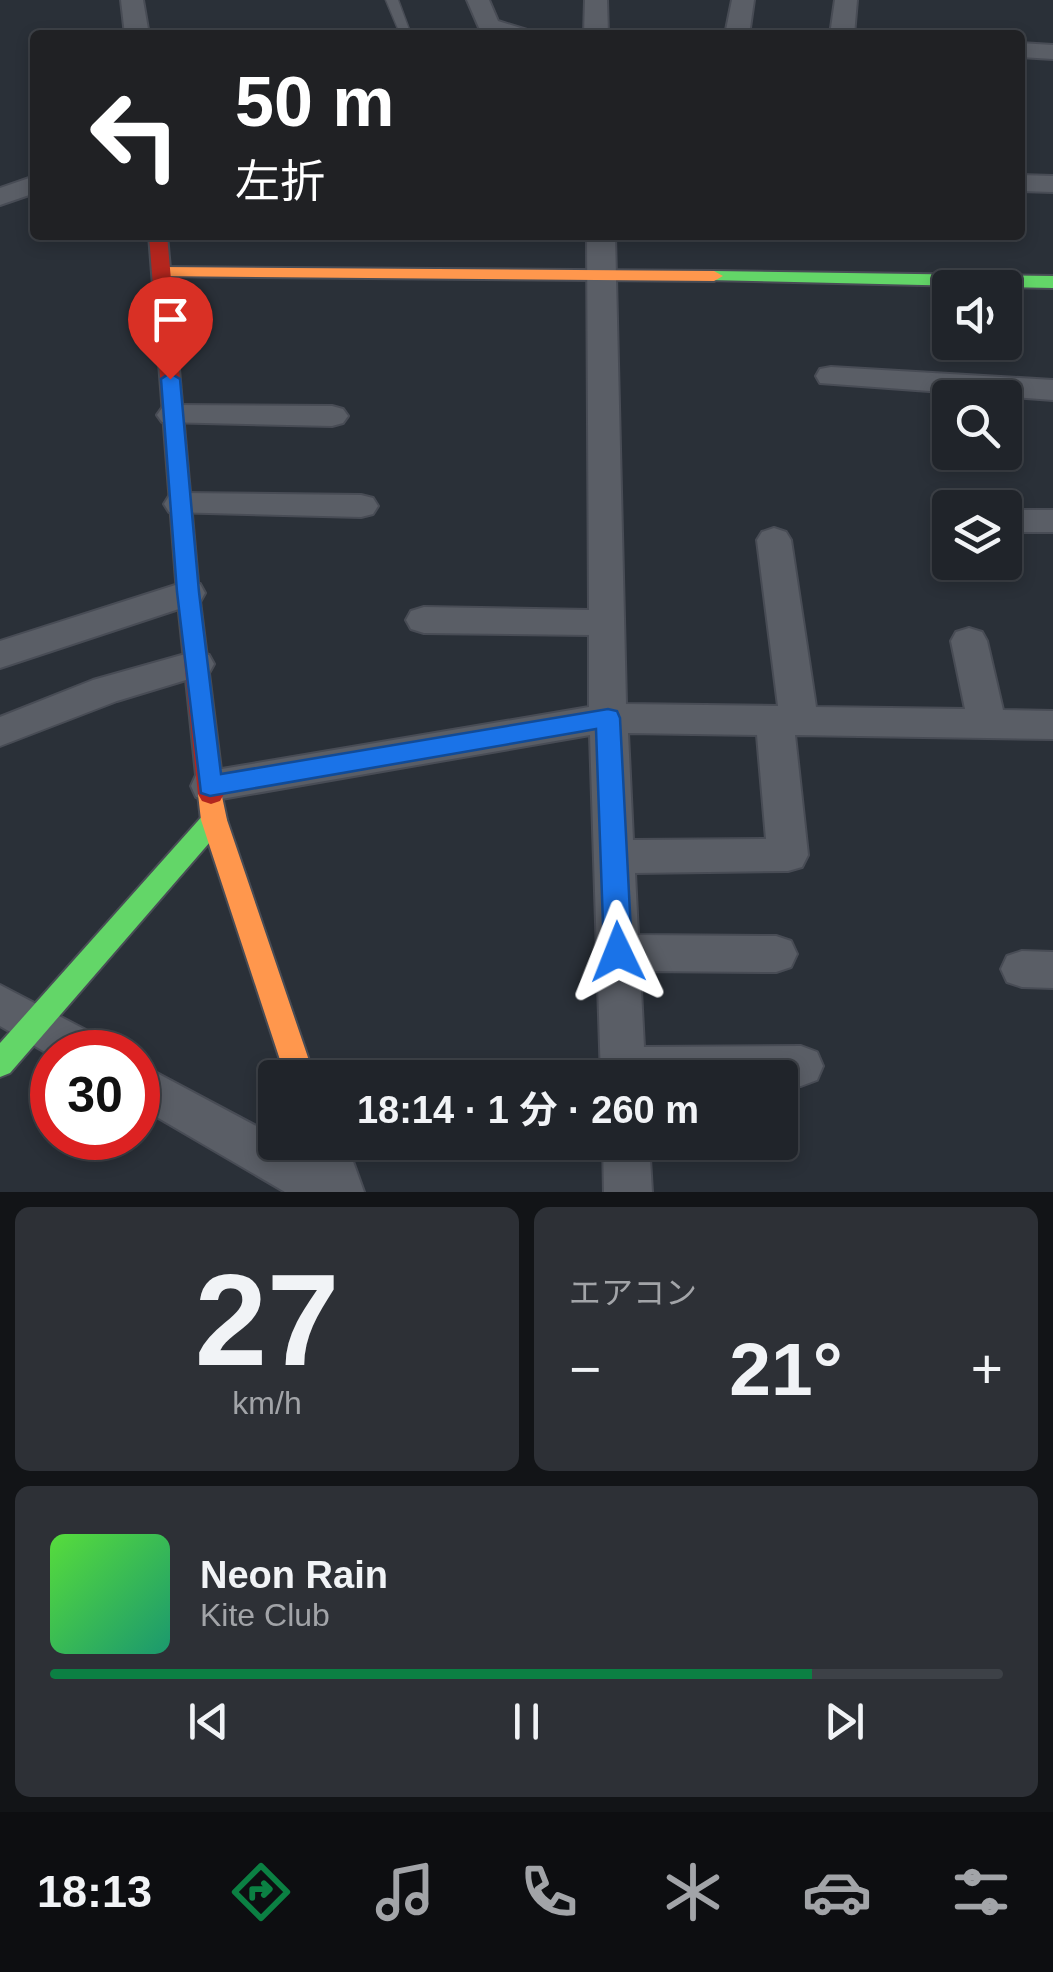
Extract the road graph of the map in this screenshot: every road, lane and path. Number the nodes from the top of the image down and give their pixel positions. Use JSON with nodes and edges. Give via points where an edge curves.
{"nodes":[{"id":1,"x":132,"y":0,"type":"edge"},
{"id":2,"x":392,"y":0,"type":"edge"},
{"id":3,"x":478,"y":0,"type":"edge"},
{"id":4,"x":596,"y":0,"type":"edge"},
{"id":5,"x":743,"y":0,"type":"edge"},
{"id":6,"x":846,"y":0,"type":"edge"},
{"id":7,"x":135,"y":30,"type":"edge"},
{"id":8,"x":404,"y":30,"type":"edge"},
{"id":9,"x":504,"y":30,"type":"edge"},
{"id":10,"x":596,"y":30,"type":"edge"},
{"id":11,"x":738,"y":30,"type":"edge"},
{"id":12,"x":843,"y":30,"type":"edge"},
{"id":13,"x":1025,"y":50,"type":"edge"},
{"id":14,"x":1053,"y":52,"type":"edge"},
{"id":15,"x":1025,"y":182,"type":"edge"},
{"id":16,"x":1053,"y":184,"type":"edge"},
{"id":17,"x":30,"y":186,"type":"edge"},
{"id":18,"x":0,"y":197,"type":"edge"},
{"id":19,"x":159,"y":240,"type":"edge"},
{"id":20,"x":601,"y":240,"type":"edge"},
{"id":21,"x":162,"y":272,"type":"junction"},
{"id":22,"x":602,"y":274,"type":"junction"},
{"id":23,"x":1053,"y":282,"type":"edge"},
{"id":24,"x":830,"y":376,"type":"dead end"},
{"id":25,"x":1053,"y":390,"type":"edge"},
{"id":26,"x":174,"y":415,"type":"junction"},
{"id":27,"x":332,"y":416,"type":"dead end"},
{"id":28,"x":181,"y":504,"type":"junction"},
{"id":29,"x":361,"y":506,"type":"dead end"},
{"id":30,"x":1022,"y":521,"type":"edge"},
{"id":31,"x":1053,"y":522,"type":"edge"},
{"id":32,"x":774,"y":540,"type":"dead end"},
{"id":33,"x":188,"y":592,"type":"junction"},
{"id":34,"x":424,"y":620,"type":"dead end"},
{"id":35,"x":606,"y":623,"type":"junction"},
{"id":36,"x":969,"y":640,"type":"dead end"},
{"id":37,"x":0,"y":654,"type":"edge"},
{"id":38,"x":196,"y":664,"type":"junction"},
{"id":39,"x":608,"y":718,"type":"junction"},
{"id":40,"x":786,"y":721,"type":"junction"},
{"id":41,"x":987,"y":724,"type":"junction"},
{"id":42,"x":1053,"y":725,"type":"edge"},
{"id":43,"x":0,"y":732,"type":"edge"},
{"id":44,"x":212,"y":803,"type":"junction"},
{"id":45,"x":614,"y":858,"type":"junction"},
{"id":46,"x":618,"y":952,"type":"junction"},
{"id":47,"x":776,"y":954,"type":"dead end"},
{"id":48,"x":17,"y":1014,"type":"edge"},
{"id":49,"x":46,"y":1030,"type":"edge"},
{"id":50,"x":296,"y":1060,"type":"edge"},
{"id":51,"x":622,"y":1060,"type":"edge"},
{"id":52,"x":0,"y":1064,"type":"edge"},
{"id":53,"x":798,"y":1066,"type":"edge"},
{"id":54,"x":801,"y":1066,"type":"dead end"},
{"id":55,"x":160,"y":1095,"type":"edge"},
{"id":56,"x":329,"y":1160,"type":"edge"},
{"id":57,"x":627,"y":1160,"type":"edge"},
{"id":58,"x":328,"y":1192,"type":"edge"},
{"id":59,"x":340,"y":1192,"type":"edge"},
{"id":60,"x":628,"y":1192,"type":"edge"}],
"edges":[{"from":1,"to":7,"type":"street"},
{"from":2,"to":8,"type":"lane"},
{"from":3,"to":9,"type":"street","via":[[488,25]]},
{"from":4,"to":10,"type":"street"},
{"from":5,"to":11,"type":"street"},
{"from":6,"to":12,"type":"street"},
{"from":13,"to":14,"type":"street"},
{"from":15,"to":16,"type":"street"},
{"from":17,"to":18,"type":"street"},
{"from":19,"to":21,"type":"street"},
{"from":20,"to":22,"type":"street"},
{"from":21,"to":22,"type":"street"},
{"from":21,"to":26,"type":"street"},
{"from":22,"to":23,"type":"street"},
{"from":22,"to":35,"type":"street"},
{"from":24,"to":25,"type":"street"},
{"from":26,"to":27,"type":"street"},
{"from":26,"to":28,"type":"street"},
{"from":28,"to":29,"type":"street"},
{"from":28,"to":33,"type":"street"},
{"from":30,"to":31,"type":"street"},
{"from":32,"to":40,"type":"street"},
{"from":33,"to":37,"type":"street"},
{"from":33,"to":38,"type":"street"},
{"from":34,"to":35,"type":"street"},
{"from":35,"to":39,"type":"street"},
{"from":36,"to":41,"type":"street"},
{"from":38,"to":43,"type":"street"},
{"from":38,"to":44,"type":"street"},
{"from":39,"to":40,"type":"street"},
{"from":39,"to":44,"type":"street"},
{"from":39,"to":45,"type":"street"},
{"from":40,"to":41,"type":"street"},
{"from":40,"to":45,"type":"street","via":[[788,856]]},
{"from":41,"to":42,"type":"street"},
{"from":44,"to":48,"type":"street"},
{"from":44,"to":50,"type":"street"},
{"from":45,"to":46,"type":"street"},
{"from":46,"to":47,"type":"street"},
{"from":46,"to":51,"type":"street"},
{"from":48,"to":49,"type":"street"},
{"from":48,"to":52,"type":"street"},
{"from":53,"to":54,"type":"street"},
{"from":55,"to":58,"type":"street"},
{"from":56,"to":59,"type":"street"},
{"from":57,"to":60,"type":"street"}]}
